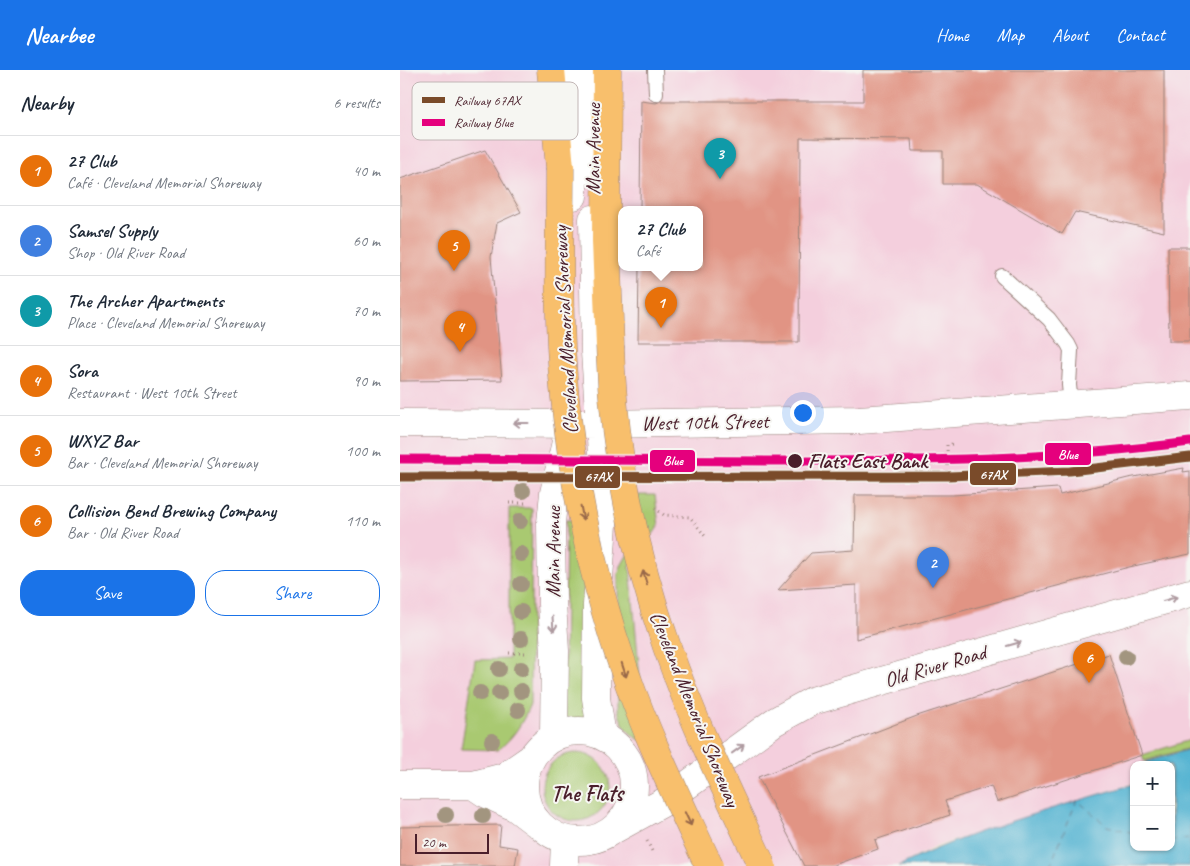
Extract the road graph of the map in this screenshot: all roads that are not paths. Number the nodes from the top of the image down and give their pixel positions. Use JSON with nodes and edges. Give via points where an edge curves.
{"nodes":[{"id":1,"x":593,"y":70,"type":"edge"},
{"id":2,"x":607,"y":70,"type":"edge"},
{"id":3,"x":656,"y":70,"type":"edge"},
{"id":4,"x":656,"y":94,"type":"dead end"},
{"id":5,"x":557,"y":140,"type":"edge"},
{"id":6,"x":561,"y":140,"type":"edge"},
{"id":7,"x":573,"y":140,"type":"edge"},
{"id":8,"x":560,"y":168,"type":"junction"},
{"id":9,"x":1002,"y":276,"type":"dead end"},
{"id":10,"x":1190,"y":396,"type":"edge"},
{"id":11,"x":1072,"y":405,"type":"junction"},
{"id":12,"x":400,"y":423,"type":"edge"},
{"id":13,"x":570,"y":424,"type":"junction"},
{"id":14,"x":600,"y":424,"type":"junction"},
{"id":15,"x":1190,"y":593,"type":"edge"},
{"id":16,"x":554,"y":736,"type":"junction"},
{"id":17,"x":602,"y":736,"type":"junction"},
{"id":18,"x":530,"y":759,"type":"junction"},
{"id":19,"x":631,"y":769,"type":"junction"},
{"id":20,"x":699,"y":778,"type":"junction"},
{"id":21,"x":400,"y":785,"type":"edge"},
{"id":22,"x":473,"y":785,"type":"junction"},
{"id":23,"x":536,"y":823,"type":"junction"},
{"id":24,"x":613,"y":830,"type":"junction"},
{"id":25,"x":565,"y":853,"type":"edge"},
{"id":26,"x":709,"y":866,"type":"edge"},
{"id":27,"x":762,"y":866,"type":"edge"}],
"edges":[{"from":1,"to":14,"type":"street","name":"Main Avenue","via":[[593,301]]},
{"from":27,"to":2,"type":"highway","name":"Cleveland Memorial Shoreway","one_way":true,"bridge":true,"via":[[682,687],[653,606],[631,520],[611,378],[606,241]]},
{"from":3,"to":4,"type":"lane"},
{"from":5,"to":8,"type":"highway"},
{"from":6,"to":8,"type":"highway","name":"Cleveland Memorial Shoreway"},
{"from":7,"to":13,"type":"street","name":"Main Avenue"},
{"from":8,"to":26,"type":"highway","name":"Cleveland Memorial Shoreway","one_way":true,"bridge":true,"via":[[559,301],[564,386],[574,470],[589,550],[626,675]]},
{"from":9,"to":11,"type":"lane","via":[[1049,319],[1068,344],[1071,350],[1069,385]]},
{"from":10,"to":11,"type":"street","name":"West 10th Street"},
{"from":11,"to":14,"type":"street","name":"West 10th Street","via":[[869,419]]},
{"from":13,"to":12,"type":"street","name":"West 10th Street","one_way":true},
{"from":13,"to":14,"type":"street","name":"West 10th Street"},
{"from":13,"to":16,"type":"street","name":"Main Avenue","one_way":true,"via":[[554,493],[551,523],[556,658]]},
{"from":14,"to":17,"type":"street","name":"Main Avenue","via":[[605,497],[597,605],[596,698]]},
{"from":20,"to":15,"type":"street","name":"Old River Road","one_way":true,"via":[[774,722],[812,702]]},
{"from":16,"to":17,"type":"street","via":[[570,731],[587,731]]},
{"from":16,"to":18,"type":"street"},
{"from":17,"to":19,"type":"street","via":[[615,744]]},
{"from":18,"to":22,"type":"street","via":[[504,777]]},
{"from":18,"to":23,"type":"street","via":[[524,775],[523,792],[527,809]]},
{"from":19,"to":20,"type":"street","name":"Old River Road","via":[[655,781],[680,784]]},
{"from":19,"to":24,"type":"street","via":[[634,784],[632,801],[625,817]]},
{"from":20,"to":24,"type":"street","name":"Old River Road"},
{"from":21,"to":22,"type":"street"},
{"from":22,"to":23,"type":"street","via":[[515,807]]},
{"from":23,"to":25,"type":"street"},
{"from":24,"to":25,"type":"street","via":[[582,842]]}]}
